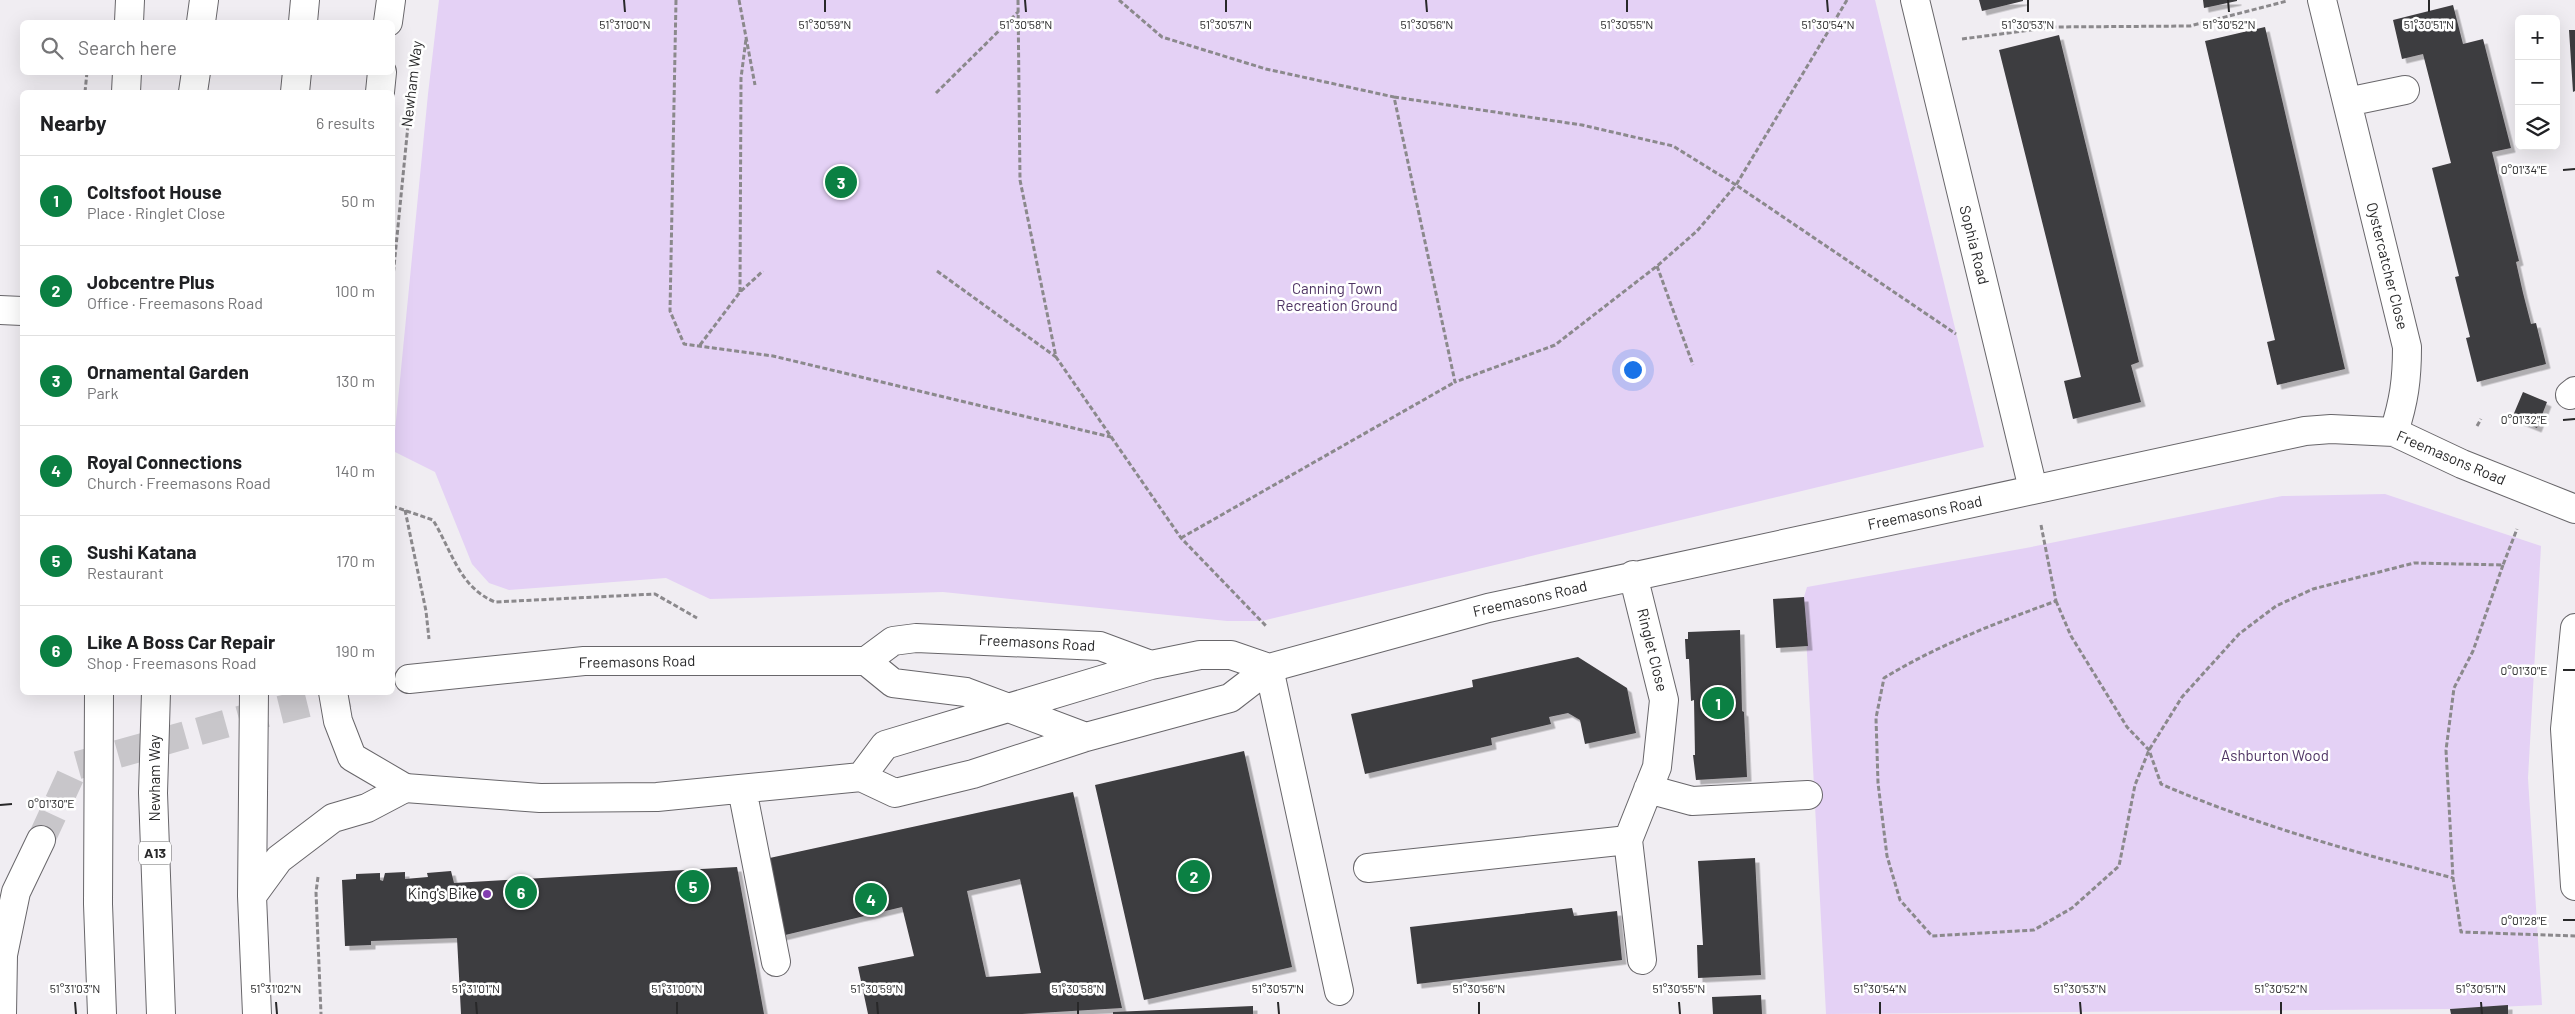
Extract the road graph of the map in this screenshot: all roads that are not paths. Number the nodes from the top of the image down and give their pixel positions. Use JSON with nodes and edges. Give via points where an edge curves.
{"nodes":[{"id":1,"x":130,"y":0,"type":"edge"},
{"id":2,"x":204,"y":0,"type":"edge"},
{"id":3,"x":305,"y":0,"type":"edge"},
{"id":4,"x":391,"y":0,"type":"edge"},
{"id":5,"x":1915,"y":0,"type":"edge"},
{"id":6,"x":2322,"y":0,"type":"edge"},
{"id":7,"x":129,"y":20,"type":"edge"},
{"id":8,"x":201,"y":20,"type":"edge"},
{"id":9,"x":303,"y":20,"type":"edge"},
{"id":10,"x":388,"y":20,"type":"edge"},
{"id":11,"x":127,"y":75,"type":"edge"},
{"id":12,"x":196,"y":75,"type":"edge"},
{"id":13,"x":297,"y":75,"type":"edge"},
{"id":14,"x":382,"y":75,"type":"edge"},
{"id":15,"x":126,"y":90,"type":"edge"},
{"id":16,"x":193,"y":90,"type":"edge"},
{"id":17,"x":295,"y":90,"type":"edge"},
{"id":18,"x":380,"y":90,"type":"edge"},
{"id":19,"x":2405,"y":90,"type":"dead end"},
{"id":20,"x":2347,"y":102,"type":"junction"},
{"id":21,"x":0,"y":310,"type":"edge"},
{"id":22,"x":20,"y":311,"type":"edge"},
{"id":23,"x":2394,"y":432,"type":"junction"},
{"id":24,"x":2033,"y":489,"type":"junction"},
{"id":25,"x":2575,"y":509,"type":"edge"},
{"id":26,"x":1633,"y":575,"type":"junction"},
{"id":27,"x":2575,"y":628,"type":"edge"},
{"id":28,"x":866,"y":662,"type":"junction"},
{"id":29,"x":1151,"y":665,"type":"junction"},
{"id":30,"x":1269,"y":668,"type":"junction"},
{"id":31,"x":408,"y":679,"type":"dead end"},
{"id":32,"x":99,"y":695,"type":"edge"},
{"id":33,"x":156,"y":695,"type":"edge"},
{"id":34,"x":254,"y":695,"type":"edge"},
{"id":35,"x":334,"y":695,"type":"edge"},
{"id":36,"x":1010,"y":709,"type":"junction"},
{"id":37,"x":1086,"y":737,"type":"junction"},
{"id":38,"x":861,"y":777,"type":"junction"},
{"id":39,"x":405,"y":788,"type":"junction"},
{"id":40,"x":742,"y":789,"type":"junction"},
{"id":41,"x":1648,"y":789,"type":"junction"},
{"id":42,"x":1808,"y":795,"type":"dead end"},
{"id":43,"x":41,"y":840,"type":"tunnel mouth"},
{"id":44,"x":1628,"y":840,"type":"junction"},
{"id":45,"x":1368,"y":868,"type":"dead end"},
{"id":46,"x":2575,"y":886,"type":"edge"},
{"id":47,"x":252,"y":896,"type":"junction"},
{"id":48,"x":1642,"y":960,"type":"dead end"},
{"id":49,"x":776,"y":962,"type":"dead end"},
{"id":50,"x":1339,"y":991,"type":"dead end"},
{"id":51,"x":2,"y":1014,"type":"edge"},
{"id":52,"x":102,"y":1014,"type":"edge"},
{"id":53,"x":160,"y":1014,"type":"edge"},
{"id":54,"x":257,"y":1014,"type":"edge"}],
"edges":[{"from":1,"to":7,"type":"main road"},
{"from":2,"to":8,"type":"main road"},
{"from":3,"to":9,"type":"main road"},
{"from":4,"to":10,"type":"main road"},
{"from":5,"to":24,"type":"main road","name":"Sophia Road"},
{"from":6,"to":20,"type":"main road","name":"Oystercatcher Close"},
{"from":11,"to":15,"type":"main road"},
{"from":12,"to":16,"type":"main road"},
{"from":13,"to":17,"type":"main road"},
{"from":14,"to":18,"type":"main road"},
{"from":19,"to":20,"type":"main road"},
{"from":20,"to":23,"type":"main road","name":"Oystercatcher Close","via":[[2407,347],[2406,391]]},
{"from":21,"to":22,"type":"main road"},
{"from":23,"to":24,"type":"main road","name":"Freemasons Road","via":[[2305,431]]},
{"from":23,"to":25,"type":"main road","name":"Freemasons Road","via":[[2462,464]]},
{"from":24,"to":26,"type":"main road","name":"Freemasons Road"},
{"from":26,"to":30,"type":"main road","name":"Freemasons Road","via":[[1488,608]]},
{"from":26,"to":41,"type":"main road","name":"Ringlet Close","via":[[1664,700],[1657,767]]},
{"from":27,"to":46,"type":"main road","via":[[2565,729]]},
{"from":28,"to":29,"type":"main road","name":"Freemasons Road","via":[[893,641],[931,638],[1100,646]]},
{"from":28,"to":31,"type":"main road","name":"Freemasons Road","via":[[584,661]]},
{"from":28,"to":36,"type":"main road","via":[[893,683],[966,692]]},
{"from":29,"to":30,"type":"main road","via":[[1200,655],[1231,655]]},
{"from":29,"to":36,"type":"main road"},
{"from":30,"to":37,"type":"main road","name":"Freemasons Road","via":[[1230,698]]},
{"from":30,"to":50,"type":"main road"},
{"from":32,"to":52,"type":"main road","via":[[98,904]]},
{"from":33,"to":53,"type":"main road","name":"Newham Way","number":"A13","via":[[153,793]]},
{"from":34,"to":47,"type":"main road"},
{"from":35,"to":39,"type":"main road","via":[[338,721],[352,757]]},
{"from":36,"to":37,"type":"main road"},
{"from":36,"to":38,"type":"main road","via":[[886,745]]},
{"from":37,"to":38,"type":"main road","name":"Freemasons Road","via":[[973,774],[895,793]]},
{"from":38,"to":40,"type":"main road"},
{"from":39,"to":40,"type":"main road","via":[[540,798],[657,797]]},
{"from":39,"to":47,"type":"main road","via":[[367,808],[333,818],[279,859]]},
{"from":40,"to":49,"type":"main road"},
{"from":41,"to":42,"type":"main road","via":[[1692,801]]},
{"from":41,"to":44,"type":"main road","name":"Ringlet Close"},
{"from":43,"to":51,"type":"main road","via":[[16,892],[3,955]]},
{"from":44,"to":45,"type":"main road"},
{"from":44,"to":48,"type":"main road","name":"Ringlet Close"},
{"from":47,"to":54,"type":"main road"}]}
